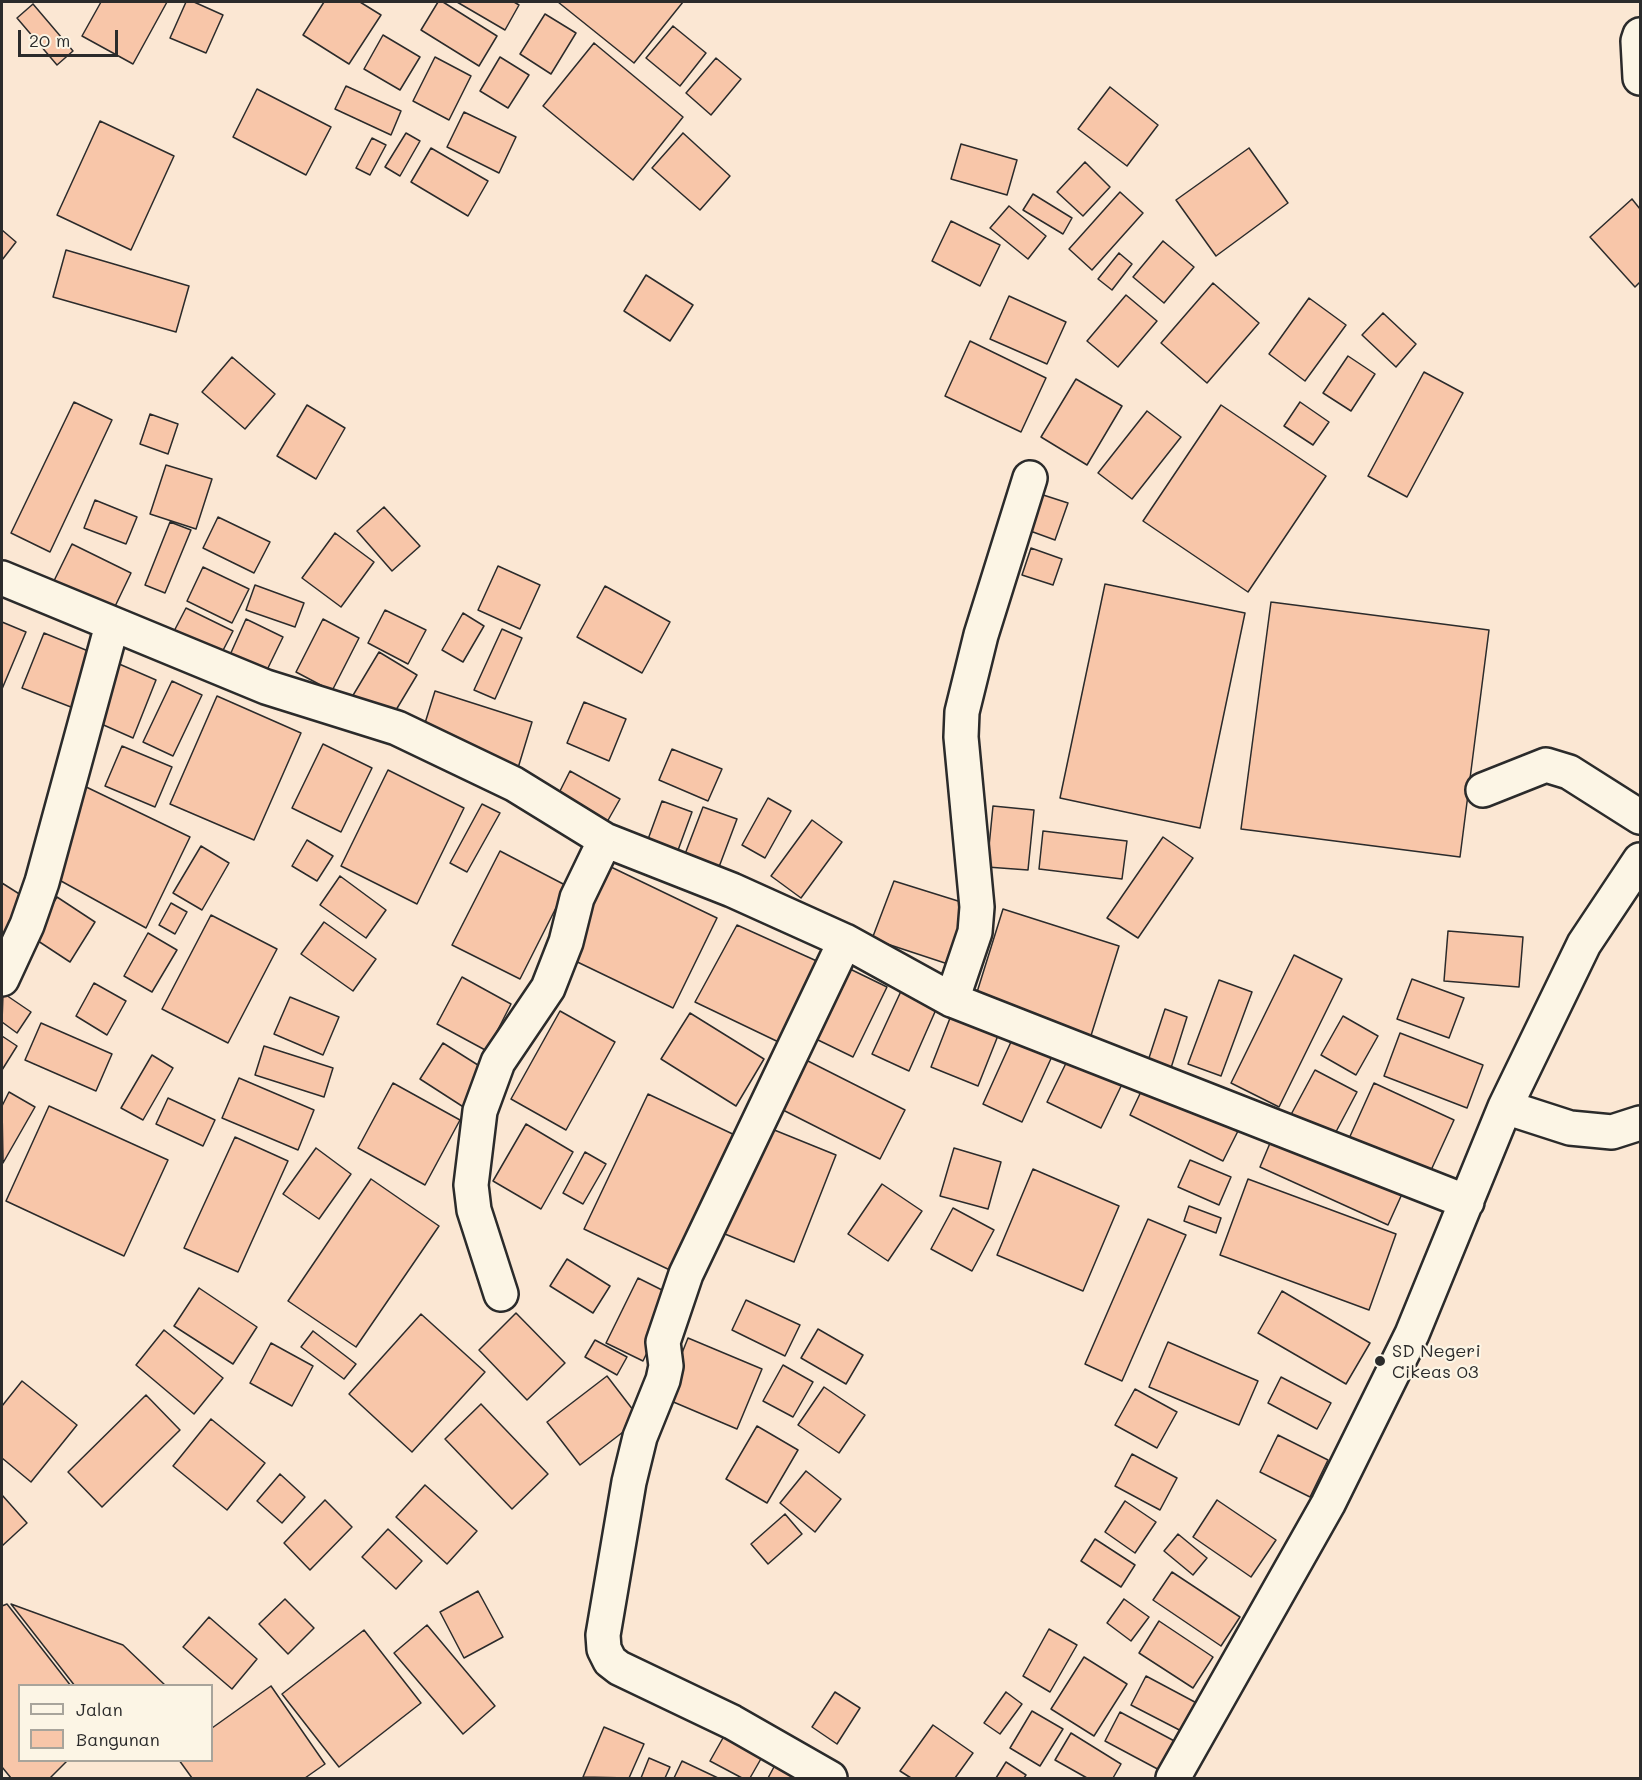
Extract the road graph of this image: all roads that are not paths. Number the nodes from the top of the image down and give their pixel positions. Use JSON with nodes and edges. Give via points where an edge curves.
{"nodes":[{"id":1,"x":1641,"y":35,"type":"edge"},
{"id":2,"x":1641,"y":78,"type":"edge"},
{"id":3,"x":1030,"y":478,"type":"dead end"},
{"id":4,"x":2,"y":578,"type":"edge"},
{"id":5,"x":112,"y":625,"type":"junction"},
{"id":6,"x":1483,"y":790,"type":"dead end"},
{"id":7,"x":1641,"y":817,"type":"edge"},
{"id":8,"x":605,"y":840,"type":"junction"},
{"id":9,"x":1641,"y":860,"type":"edge"},
{"id":10,"x":845,"y":940,"type":"junction"},
{"id":11,"x":2,"y":979,"type":"edge"},
{"id":12,"x":952,"y":1000,"type":"junction"},
{"id":13,"x":1505,"y":1107,"type":"junction"},
{"id":14,"x":1641,"y":1123,"type":"edge"},
{"id":15,"x":1467,"y":1202,"type":"junction"},
{"id":16,"x":501,"y":1294,"type":"dead end"},
{"id":17,"x":830,"y":1779,"type":"edge"},
{"id":18,"x":1173,"y":1779,"type":"edge"}],
"edges":[{"from":1,"to":2,"type":"street"},
{"from":3,"to":12,"type":"street","via":[[981,635],[962,712],[977,907],[975,932]]},
{"from":4,"to":5,"type":"street"},
{"from":5,"to":8,"type":"street","via":[[266,687],[397,728],[513,784]]},
{"from":5,"to":11,"type":"street","via":[[42,882]]},
{"from":6,"to":7,"type":"street","via":[[1546,765],[1569,772]]},
{"from":8,"to":10,"type":"street"},
{"from":8,"to":16,"type":"street","via":[[577,898],[566,942],[548,988],[498,1062],[480,1111],[471,1185],[474,1210]]},
{"from":9,"to":13,"type":"street","via":[[1584,944]]},
{"from":10,"to":12,"type":"street"},
{"from":10,"to":17,"type":"street","via":[[686,1274],[663,1342],[663,1380],[640,1437],[629,1482],[603,1635],[604,1649],[619,1668],[732,1722]]},
{"from":12,"to":15,"type":"street"},
{"from":13,"to":14,"type":"street","via":[[1570,1128],[1612,1132]]},
{"from":13,"to":15,"type":"street"},
{"from":15,"to":18,"type":"street","via":[[1412,1334],[1328,1504]]}]}
